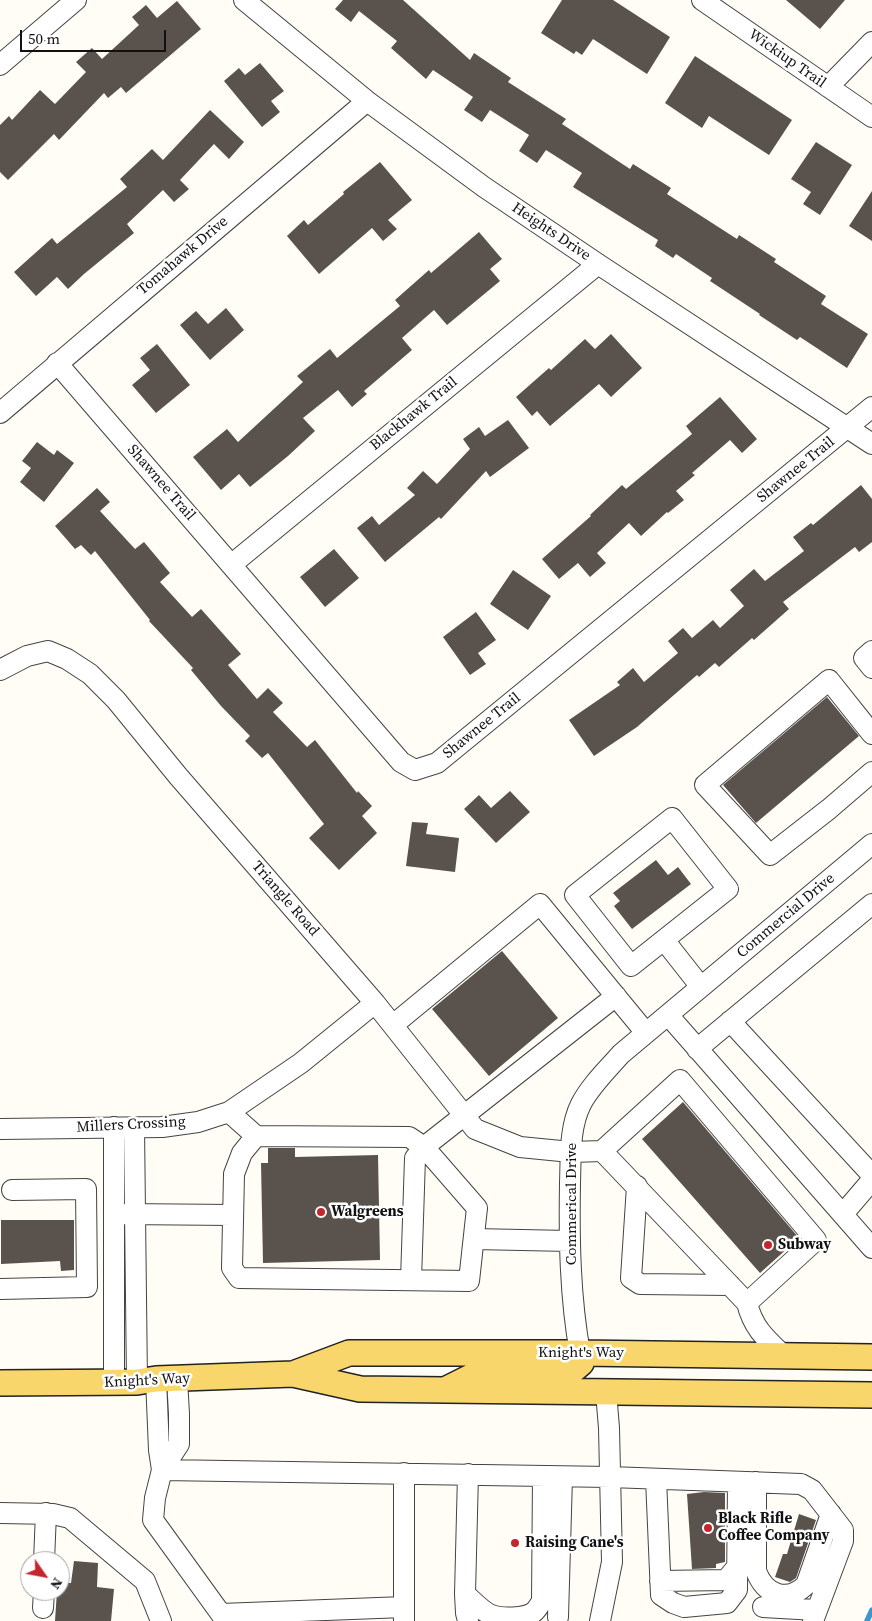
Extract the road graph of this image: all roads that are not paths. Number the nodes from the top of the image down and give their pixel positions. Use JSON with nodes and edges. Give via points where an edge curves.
{"nodes":[{"id":1,"x":76,"y":0,"type":"edge"},
{"id":2,"x":244,"y":0,"type":"edge"},
{"id":3,"x":702,"y":0,"type":"edge"},
{"id":4,"x":872,"y":42,"type":"edge"},
{"id":5,"x":0,"y":64,"type":"edge"},
{"id":6,"x":828,"y":87,"type":"junction"},
{"id":7,"x":367,"y":101,"type":"junction"},
{"id":8,"x":872,"y":117,"type":"edge"},
{"id":9,"x":598,"y":264,"type":"junction"},
{"id":10,"x":57,"y":363,"type":"junction"},
{"id":11,"x":872,"y":408,"type":"edge"},
{"id":12,"x":0,"y":413,"type":"edge"},
{"id":13,"x":847,"y":428,"type":"junction"},
{"id":14,"x":872,"y":444,"type":"edge"},
{"id":15,"x":231,"y":565,"type":"junction"},
{"id":16,"x":872,"y":651,"type":"edge"},
{"id":17,"x":872,"y":668,"type":"edge"},
{"id":18,"x":0,"y":670,"type":"edge"},
{"id":19,"x":872,"y":734,"type":"edge"},
{"id":20,"x":872,"y":772,"type":"edge"},
{"id":21,"x":872,"y":844,"type":"edge"},
{"id":22,"x":872,"y":904,"type":"edge"},
{"id":23,"x":664,"y":940,"type":"junction"},
{"id":24,"x":701,"y":987,"type":"junction"},
{"id":25,"x":616,"y":996,"type":"junction"},
{"id":26,"x":375,"y":1003,"type":"junction"},
{"id":27,"x":668,"y":1015,"type":"junction"},
{"id":28,"x":730,"y":1021,"type":"junction"},
{"id":29,"x":393,"y":1025,"type":"junction"},
{"id":30,"x":646,"y":1033,"type":"junction"},
{"id":31,"x":697,"y":1049,"type":"junction"},
{"id":32,"x":229,"y":1112,"type":"junction"},
{"id":33,"x":465,"y":1116,"type":"junction"},
{"id":34,"x":134,"y":1127,"type":"junction"},
{"id":35,"x":114,"y":1128,"type":"junction"},
{"id":36,"x":0,"y":1129,"type":"edge"},
{"id":37,"x":256,"y":1136,"type":"junction"},
{"id":38,"x":424,"y":1147,"type":"junction"},
{"id":39,"x":602,"y":1151,"type":"junction"},
{"id":40,"x":571,"y":1152,"type":"junction"},
{"id":41,"x":872,"y":1175,"type":"edge"},
{"id":42,"x":872,"y":1180,"type":"edge"},
{"id":43,"x":637,"y":1186,"type":"junction"},
{"id":44,"x":12,"y":1190,"type":"dead end"},
{"id":45,"x":87,"y":1213,"type":"junction"},
{"id":46,"x":114,"y":1214,"type":"junction"},
{"id":47,"x":135,"y":1214,"type":"junction"},
{"id":48,"x":843,"y":1214,"type":"junction"},
{"id":49,"x":233,"y":1215,"type":"junction"},
{"id":50,"x":474,"y":1239,"type":"junction"},
{"id":51,"x":569,"y":1241,"type":"junction"},
{"id":52,"x":872,"y":1248,"type":"edge"},
{"id":53,"x":411,"y":1280,"type":"junction"},
{"id":54,"x":730,"y":1285,"type":"junction"},
{"id":55,"x":0,"y":1289,"type":"edge"},
{"id":56,"x":747,"y":1303,"type":"junction"},
{"id":57,"x":580,"y":1353,"type":"junction"},
{"id":58,"x":784,"y":1356,"type":"junction"},
{"id":59,"x":872,"y":1357,"type":"edge"},
{"id":60,"x":293,"y":1374,"type":"junction"},
{"id":61,"x":146,"y":1381,"type":"junction"},
{"id":62,"x":0,"y":1383,"type":"edge"},
{"id":63,"x":443,"y":1391,"type":"junction"},
{"id":64,"x":606,"y":1392,"type":"junction"},
{"id":65,"x":872,"y":1395,"type":"edge"},
{"id":66,"x":162,"y":1470,"type":"junction"},
{"id":67,"x":404,"y":1473,"type":"junction"},
{"id":68,"x":468,"y":1474,"type":"junction"},
{"id":69,"x":552,"y":1477,"type":"junction"},
{"id":70,"x":610,"y":1477,"type":"junction"},
{"id":71,"x":656,"y":1479,"type":"junction"},
{"id":72,"x":747,"y":1482,"type":"junction"},
{"id":73,"x":0,"y":1512,"type":"edge"},
{"id":74,"x":46,"y":1514,"type":"junction"},
{"id":75,"x":831,"y":1514,"type":"junction"},
{"id":76,"x":44,"y":1551,"type":"edge"},
{"id":77,"x":737,"y":1567,"type":"junction"},
{"id":78,"x":660,"y":1581,"type":"junction"},
{"id":79,"x":465,"y":1594,"type":"junction"},
{"id":80,"x":763,"y":1607,"type":"dead end"},
{"id":81,"x":404,"y":1614,"type":"edge"},
{"id":82,"x":815,"y":1615,"type":"edge"},
{"id":83,"x":224,"y":1618,"type":"edge"},
{"id":84,"x":560,"y":1620,"type":"edge"},
{"id":85,"x":161,"y":1621,"type":"edge"},
{"id":86,"x":468,"y":1621,"type":"edge"},
{"id":87,"x":600,"y":1621,"type":"edge"}],
"edges":[{"from":1,"to":5,"type":"street"},
{"from":2,"to":7,"type":"street","name":"Heights Drive"},
{"from":3,"to":6,"type":"street","name":"Wickiup Trail"},
{"from":4,"to":6,"type":"street"},
{"from":6,"to":8,"type":"street","name":"Wickiup Trail"},
{"from":7,"to":9,"type":"street","name":"Heights Drive","via":[[484,187]]},
{"from":7,"to":10,"type":"street","name":"Tomahawk Drive"},
{"from":9,"to":13,"type":"street","name":"Heights Drive"},
{"from":9,"to":15,"type":"street","name":"Blackhawk Trail"},
{"from":10,"to":12,"type":"street","name":"Tomahawk Drive"},
{"from":10,"to":15,"type":"street","name":"Shawnee Trail"},
{"from":11,"to":13,"type":"street","name":"Shawnee Trail"},
{"from":13,"to":14,"type":"street","name":"Heights Drive"},
{"from":13,"to":15,"type":"street","name":"Shawnee Trail","via":[[437,763],[415,770],[401,762]]},
{"from":16,"to":17,"type":"street","via":[[864,658]]},
{"from":18,"to":26,"type":"street","name":"Triangle Road","via":[[28,656],[48,651],[90,674],[116,700]]},
{"from":19,"to":20,"type":"street","via":[[828,680],[705,785],[770,856]]},
{"from":21,"to":24,"type":"street","name":"Commercial Drive"},
{"from":22,"to":28,"type":"street"},
{"from":23,"to":23,"type":"street","via":[[728,889],[672,818],[575,895],[631,966]]},
{"from":23,"to":24,"type":"street"},
{"from":24,"to":27,"type":"street","name":"Commerical Drive"},
{"from":25,"to":29,"type":"street","via":[[540,904]]},
{"from":25,"to":30,"type":"street"},
{"from":25,"to":33,"type":"street"},
{"from":26,"to":29,"type":"street","name":"Triangle Road"},
{"from":26,"to":32,"type":"street","name":"Millers Crossing","via":[[301,1063]]},
{"from":27,"to":30,"type":"street","name":"Commerical Drive"},
{"from":27,"to":31,"type":"street"},
{"from":28,"to":31,"type":"street"},
{"from":28,"to":41,"type":"street"},
{"from":29,"to":33,"type":"street","name":"Triangle Road"},
{"from":30,"to":40,"type":"street","name":"Commerical Drive","via":[[621,1054],[580,1105]]},
{"from":31,"to":48,"type":"street"},
{"from":32,"to":34,"type":"street","name":"Millers Crossing","via":[[198,1122]]},
{"from":32,"to":37,"type":"street"},
{"from":33,"to":38,"type":"street"},
{"from":33,"to":40,"type":"street","name":"Triangle Road","via":[[476,1128],[520,1147]]},
{"from":34,"to":35,"type":"street","name":"Millers Crossing"},
{"from":34,"to":47,"type":"street"},
{"from":35,"to":36,"type":"street","name":"Millers Crossing"},
{"from":35,"to":46,"type":"street"},
{"from":37,"to":38,"type":"street","via":[[408,1137]]},
{"from":37,"to":49,"type":"street","via":[[242,1153],[234,1174]]},
{"from":38,"to":50,"type":"street","via":[[477,1208]]},
{"from":38,"to":53,"type":"street","via":[[415,1158]]},
{"from":39,"to":40,"type":"street","name":"Triangle Road"},
{"from":39,"to":43,"type":"street"},
{"from":39,"to":56,"type":"street","via":[[680,1080],[816,1240]]},
{"from":40,"to":51,"type":"street","name":"Commerical Drive"},
{"from":42,"to":48,"type":"street"},
{"from":43,"to":54,"type":"street"},
{"from":43,"to":54,"type":"street","via":[[632,1278],[640,1284]]},
{"from":44,"to":45,"type":"street","via":[[86,1189]]},
{"from":45,"to":46,"type":"street"},
{"from":45,"to":55,"type":"street","via":[[87,1287]]},
{"from":46,"to":47,"type":"street"},
{"from":46,"to":61,"type":"street"},
{"from":47,"to":49,"type":"street"},
{"from":47,"to":61,"type":"street"},
{"from":48,"to":52,"type":"street"},
{"from":49,"to":53,"type":"street","via":[[232,1268],[239,1278]]},
{"from":50,"to":51,"type":"street"},
{"from":50,"to":53,"type":"street","via":[[470,1281]]},
{"from":51,"to":57,"type":"street","name":"Commerical Drive"},
{"from":54,"to":56,"type":"street"},
{"from":56,"to":58,"type":"street","via":[[759,1331]]},
{"from":57,"to":58,"type":"main road","name":"Knight's Way"},
{"from":57,"to":60,"type":"main road","name":"Knight's Way","via":[[349,1353]]},
{"from":57,"to":63,"type":"main road","via":[[581,1363],[574,1369],[539,1373],[478,1373]]},
{"from":58,"to":59,"type":"main road","name":"Knight's Way"},
{"from":60,"to":61,"type":"main road","name":"Knight's Way"},
{"from":60,"to":63,"type":"main road","name":"Knight's Way","via":[[360,1390]]},
{"from":61,"to":62,"type":"main road","name":"Knight's Way"},
{"from":61,"to":66,"type":"street","via":[[179,1414],[179,1444]]},
{"from":63,"to":64,"type":"main road","name":"Knight's Way"},
{"from":64,"to":65,"type":"main road","name":"Knight's Way"},
{"from":64,"to":70,"type":"street"},
{"from":66,"to":67,"type":"street"},
{"from":66,"to":83,"type":"street","via":[[153,1520]]},
{"from":67,"to":68,"type":"street"},
{"from":67,"to":81,"type":"street"},
{"from":68,"to":69,"type":"street"},
{"from":68,"to":79,"type":"street"},
{"from":69,"to":70,"type":"street"},
{"from":69,"to":79,"type":"street","via":[[542,1601],[534,1612],[506,1618],[491,1615]]},
{"from":69,"to":84,"type":"street"},
{"from":70,"to":71,"type":"street"},
{"from":70,"to":87,"type":"street","via":[[612,1562]]},
{"from":71,"to":72,"type":"street"},
{"from":71,"to":78,"type":"street"},
{"from":72,"to":75,"type":"street","via":[[801,1484],[812,1490]]},
{"from":72,"to":75,"type":"street","via":[[756,1571],[760,1581],[780,1595],[799,1592],[806,1584]]},
{"from":72,"to":77,"type":"street"},
{"from":73,"to":74,"type":"street"},
{"from":74,"to":76,"type":"street"},
{"from":74,"to":85,"type":"street","via":[[70,1518],[145,1581]]},
{"from":75,"to":82,"type":"street","via":[[843,1530],[843,1541]]},
{"from":77,"to":78,"type":"street","via":[[726,1580]]},
{"from":77,"to":78,"type":"street","via":[[737,1590],[727,1603],[684,1607],[661,1595]]},
{"from":79,"to":86,"type":"street"},
{"from":80,"to":82,"type":"street"},
{"from":81,"to":83,"type":"street"}]}
